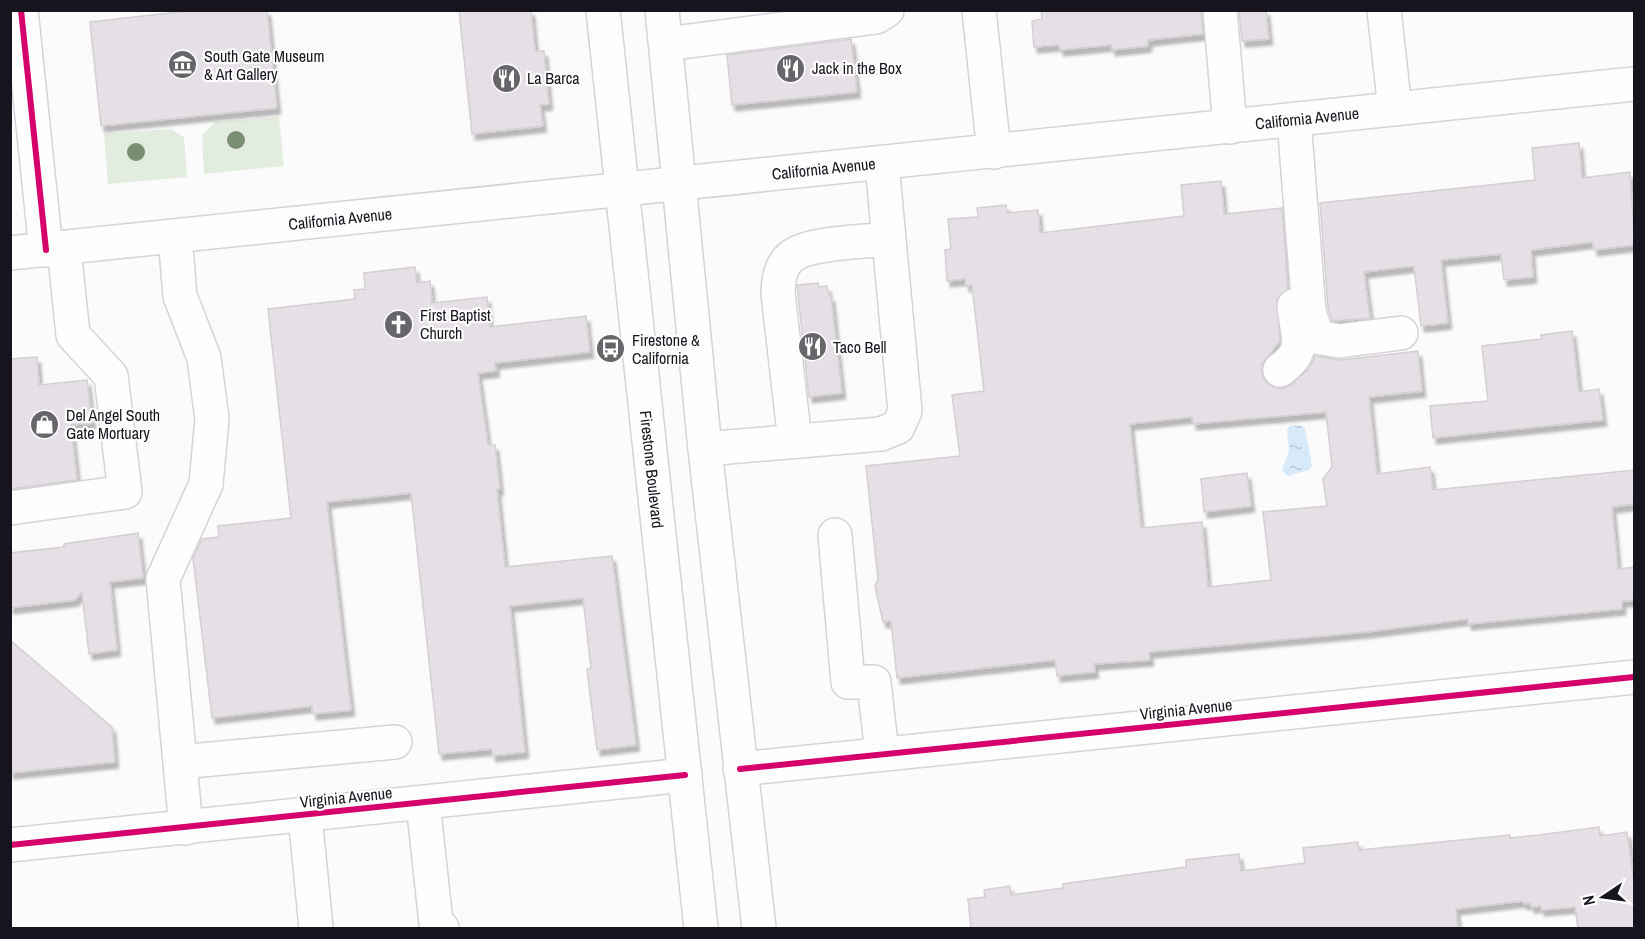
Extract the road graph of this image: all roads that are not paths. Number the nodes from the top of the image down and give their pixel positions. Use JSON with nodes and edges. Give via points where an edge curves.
{"nodes":[{"id":1,"x":21,"y":10,"type":"edge"},
{"id":2,"x":603,"y":10,"type":"edge"},
{"id":3,"x":662,"y":10,"type":"edge"},
{"id":4,"x":887,"y":10,"type":"edge"},
{"id":5,"x":979,"y":10,"type":"edge"},
{"id":6,"x":1220,"y":10,"type":"edge"},
{"id":7,"x":1384,"y":10,"type":"edge"},
{"id":8,"x":666,"y":44,"type":"junction"},
{"id":9,"x":1635,"y":84,"type":"edge"},
{"id":10,"x":1395,"y":109,"type":"junction"},
{"id":11,"x":1285,"y":121,"type":"junction"},
{"id":12,"x":1230,"y":127,"type":"junction"},
{"id":13,"x":994,"y":152,"type":"junction"},
{"id":14,"x":882,"y":164,"type":"junction"},
{"id":15,"x":680,"y":183,"type":"junction"},
{"id":16,"x":622,"y":190,"type":"junction"},
{"id":17,"x":175,"y":236,"type":"junction"},
{"id":18,"x":888,"y":239,"type":"junction"},
{"id":19,"x":55,"y":249,"type":"junction"},
{"id":20,"x":10,"y":253,"type":"edge"},
{"id":21,"x":1401,"y":333,"type":"dead end"},
{"id":22,"x":1280,"y":370,"type":"dead end"},
{"id":23,"x":795,"y":441,"type":"junction"},
{"id":24,"x":705,"y":449,"type":"junction"},
{"id":25,"x":10,"y":508,"type":"edge"},
{"id":26,"x":835,"y":535,"type":"dead end"},
{"id":27,"x":1635,"y":677,"type":"edge"},
{"id":28,"x":395,"y":742,"type":"dead end"},
{"id":29,"x":882,"y":754,"type":"junction"},
{"id":30,"x":180,"y":762,"type":"junction"},
{"id":31,"x":740,"y":768,"type":"junction"},
{"id":32,"x":685,"y":775,"type":"junction"},
{"id":33,"x":423,"y":803,"type":"junction"},
{"id":34,"x":305,"y":815,"type":"junction"},
{"id":35,"x":186,"y":828,"type":"junction"},
{"id":36,"x":10,"y":845,"type":"edge"},
{"id":37,"x":316,"y":928,"type":"edge"},
{"id":38,"x":442,"y":928,"type":"edge"},
{"id":39,"x":701,"y":928,"type":"edge"},
{"id":40,"x":759,"y":928,"type":"edge"}],
"edges":[{"from":1,"to":19,"type":"main road"},
{"from":2,"to":16,"type":"main road","name":"Firestone Boulevard"},
{"from":3,"to":8,"type":"main road"},
{"from":4,"to":8,"type":"main road","via":[[876,16]]},
{"from":5,"to":13,"type":"main road"},
{"from":6,"to":12,"type":"main road"},
{"from":7,"to":10,"type":"main road"},
{"from":8,"to":15,"type":"main road"},
{"from":9,"to":10,"type":"main road","name":"California Avenue"},
{"from":10,"to":11,"type":"main road","name":"California Avenue"},
{"from":11,"to":12,"type":"main road","name":"California Avenue"},
{"from":11,"to":21,"type":"main road","via":[[1309,311],[1317,337],[1339,341]]},
{"from":11,"to":22,"type":"main road","via":[[1299,352]]},
{"from":12,"to":13,"type":"main road","name":"California Avenue"},
{"from":13,"to":14,"type":"main road","name":"California Avenue"},
{"from":14,"to":15,"type":"main road","name":"California Avenue"},
{"from":14,"to":18,"type":"main road"},
{"from":15,"to":16,"type":"main road","name":"California Avenue"},
{"from":15,"to":24,"type":"main road"},
{"from":16,"to":17,"type":"main road","name":"California Avenue"},
{"from":16,"to":32,"type":"main road","name":"Firestone Boulevard"},
{"from":17,"to":19,"type":"main road","name":"California Avenue"},
{"from":17,"to":30,"type":"main road","via":[[180,297],[204,358],[212,419],[206,484],[163,579]]},
{"from":18,"to":23,"type":"main road","via":[[805,250],[783,266],[778,294]]},
{"from":18,"to":23,"type":"main road","via":[[905,411],[898,427],[881,434]]},
{"from":19,"to":20,"type":"main road","name":"California Avenue"},
{"from":19,"to":25,"type":"main road","via":[[73,335],[111,376],[125,492]]},
{"from":23,"to":24,"type":"main road"},
{"from":24,"to":31,"type":"main road"},
{"from":26,"to":29,"type":"main road","via":[[848,682],[874,682]]},
{"from":27,"to":29,"type":"main road","name":"Virginia Avenue"},
{"from":28,"to":30,"type":"main road"},
{"from":29,"to":31,"type":"main road","name":"Virginia Avenue"},
{"from":30,"to":35,"type":"main road"},
{"from":31,"to":40,"type":"main road"},
{"from":32,"to":33,"type":"main road","name":"Virginia Avenue"},
{"from":32,"to":39,"type":"main road","name":"Firestone Boulevard"},
{"from":33,"to":34,"type":"main road","name":"Virginia Avenue"},
{"from":33,"to":38,"type":"main road","via":[[436,923]]},
{"from":34,"to":35,"type":"main road","name":"Virginia Avenue"},
{"from":34,"to":37,"type":"main road"},
{"from":35,"to":36,"type":"main road","name":"Virginia Avenue"}]}
